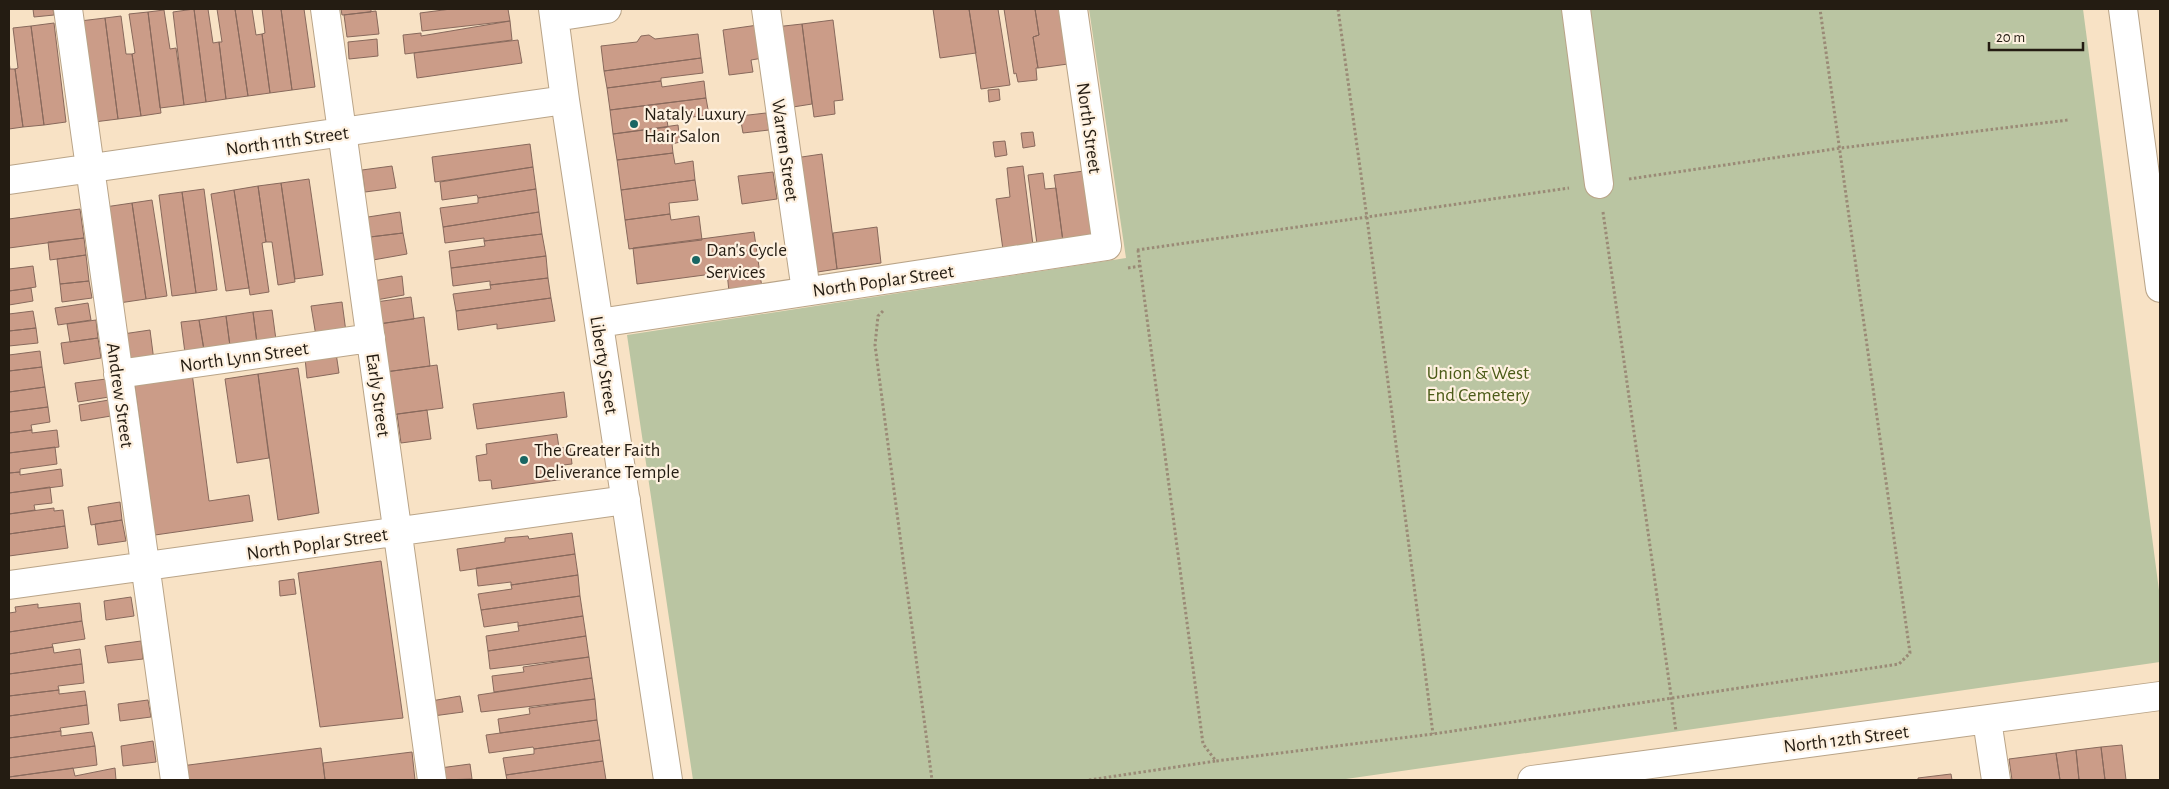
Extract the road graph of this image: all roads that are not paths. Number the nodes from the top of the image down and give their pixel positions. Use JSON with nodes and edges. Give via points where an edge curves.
{"nodes":[{"id":1,"x":68,"y":9,"type":"edge"},
{"id":2,"x":325,"y":9,"type":"edge"},
{"id":3,"x":607,"y":9,"type":"edge"},
{"id":4,"x":766,"y":9,"type":"edge"},
{"id":5,"x":1073,"y":9,"type":"edge"},
{"id":6,"x":1576,"y":9,"type":"edge"},
{"id":7,"x":2122,"y":9,"type":"edge"},
{"id":8,"x":554,"y":13,"type":"edge"},
{"id":9,"x":565,"y":100,"type":"junction"},
{"id":10,"x":2149,"y":113,"type":"edge"},
{"id":11,"x":342,"y":132,"type":"junction"},
{"id":12,"x":88,"y":168,"type":"junction"},
{"id":13,"x":9,"y":180,"type":"edge"},
{"id":14,"x":1599,"y":184,"type":"road end"},
{"id":15,"x":1114,"y":258,"type":"joint"},
{"id":16,"x":2160,"y":288,"type":"edge"},
{"id":17,"x":806,"y":291,"type":"junction"},
{"id":18,"x":599,"y":323,"type":"junction"},
{"id":19,"x":371,"y":338,"type":"junction"},
{"id":20,"x":118,"y":374,"type":"junction"},
{"id":21,"x":626,"y":500,"type":"junction"},
{"id":22,"x":398,"y":532,"type":"junction"},
{"id":23,"x":145,"y":566,"type":"junction"},
{"id":24,"x":9,"y":585,"type":"edge"},
{"id":25,"x":2160,"y":696,"type":"edge"},
{"id":26,"x":1988,"y":720,"type":"junction"},
{"id":27,"x":1675,"y":771,"type":"edge"},
{"id":28,"x":175,"y":780,"type":"edge"},
{"id":29,"x":432,"y":780,"type":"edge"},
{"id":30,"x":668,"y":780,"type":"edge"},
{"id":31,"x":1532,"y":780,"type":"edge"},
{"id":32,"x":1996,"y":780,"type":"edge"}],
"edges":[{"from":1,"to":12,"type":"street","name":"Andrew Street"},
{"from":2,"to":11,"type":"street","name":"Early Street"},
{"from":3,"to":8,"type":"street"},
{"from":4,"to":17,"type":"street","name":"Warren Street"},
{"from":5,"to":15,"type":"street","name":"North Street"},
{"from":6,"to":14,"type":"street"},
{"from":7,"to":10,"type":"street"},
{"from":8,"to":9,"type":"street","name":"Liberty Street"},
{"from":9,"to":11,"type":"street","name":"North 11th Street"},
{"from":9,"to":18,"type":"street","name":"Liberty Street"},
{"from":10,"to":16,"type":"street"},
{"from":11,"to":12,"type":"street","name":"North 11th Street"},
{"from":11,"to":19,"type":"street","name":"Early Street"},
{"from":12,"to":13,"type":"street","name":"North 11th Street"},
{"from":12,"to":20,"type":"street","name":"Andrew Street"},
{"from":15,"to":17,"type":"street","name":"North Poplar Street"},
{"from":17,"to":18,"type":"street","name":"North Poplar Street"},
{"from":18,"to":21,"type":"street","name":"Liberty Street"},
{"from":19,"to":20,"type":"street","name":"North Lynn Street"},
{"from":19,"to":22,"type":"street","name":"Early Street"},
{"from":20,"to":23,"type":"street","name":"Andrew Street"},
{"from":21,"to":22,"type":"street","name":"North Poplar Street"},
{"from":21,"to":30,"type":"street","name":"Liberty Street"},
{"from":22,"to":23,"type":"street","name":"North Poplar Street"},
{"from":22,"to":29,"type":"street","name":"Early Street"},
{"from":23,"to":24,"type":"street","name":"North Poplar Street"},
{"from":23,"to":28,"type":"street","name":"Andrew Street"},
{"from":25,"to":26,"type":"street","name":"North 12th Street"},
{"from":26,"to":27,"type":"street","name":"North 12th Street"},
{"from":26,"to":32,"type":"street"},
{"from":27,"to":31,"type":"street","name":"North 12th Street"}]}
